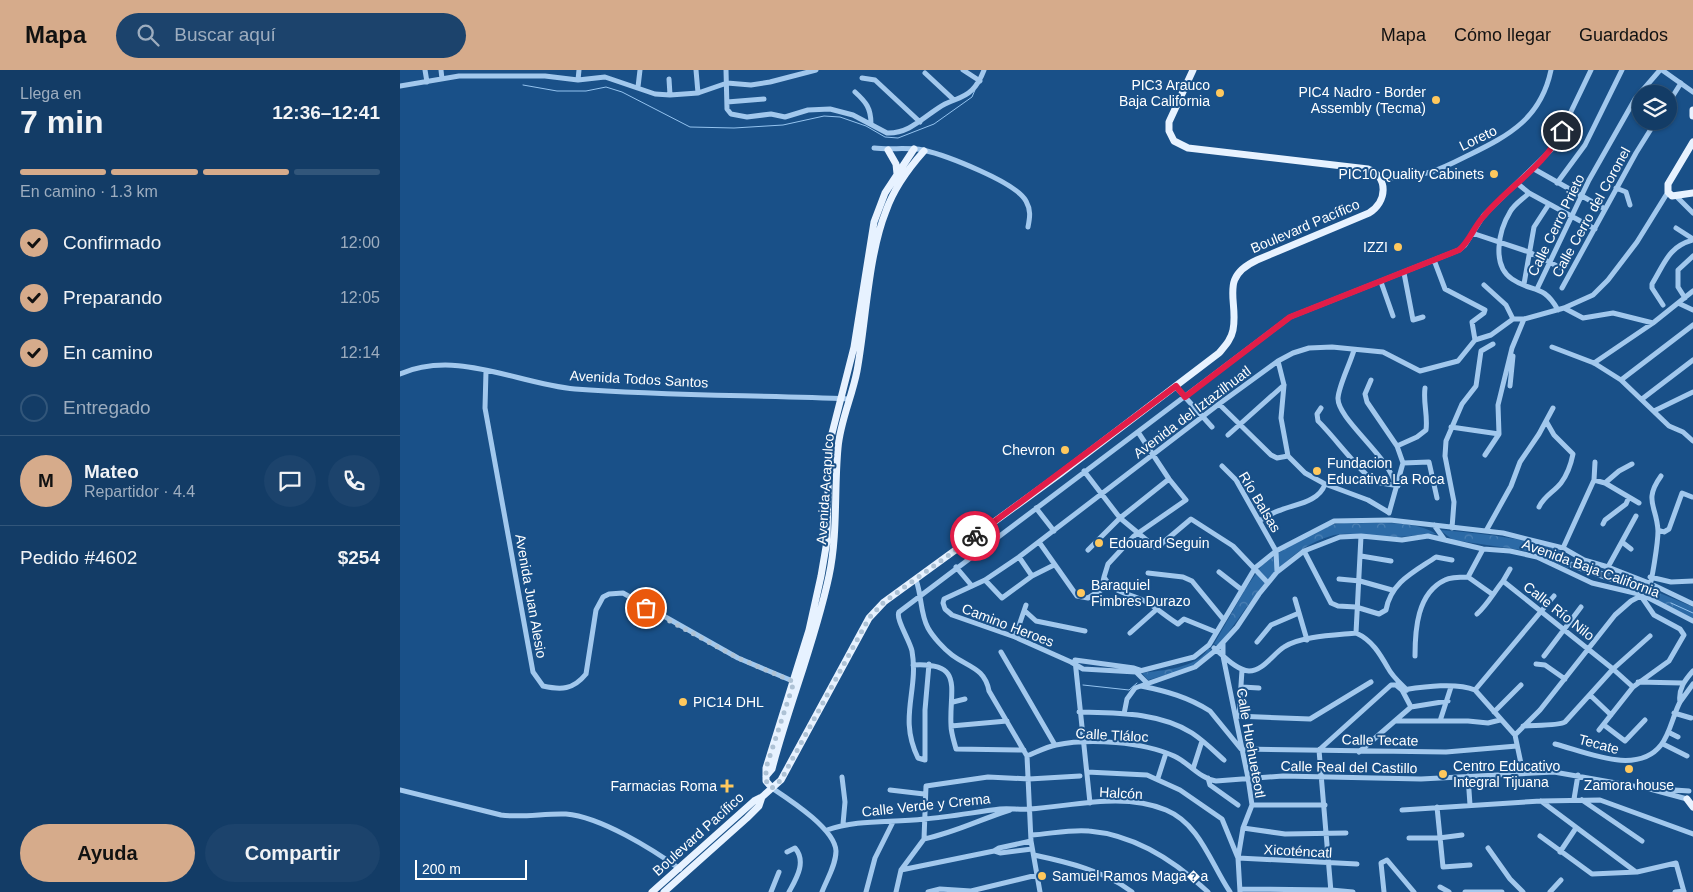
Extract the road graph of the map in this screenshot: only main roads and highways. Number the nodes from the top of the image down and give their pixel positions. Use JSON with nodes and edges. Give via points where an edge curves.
{"nodes":[{"id":1,"x":1193,"y":70,"type":"edge"},
{"id":2,"x":1693,"y":110,"type":"edge"},
{"id":3,"x":1693,"y":116,"type":"edge"},
{"id":4,"x":1693,"y":142,"type":"edge"},
{"id":5,"x":914,"y":149,"type":"road end"},
{"id":6,"x":888,"y":150,"type":"road end"},
{"id":7,"x":924,"y":150,"type":"road end"},
{"id":8,"x":897,"y":174,"type":"junction"},
{"id":9,"x":1693,"y":193,"type":"edge"},
{"id":10,"x":845,"y":399,"type":"junction"},
{"id":11,"x":772,"y":788,"type":"junction"},
{"id":12,"x":1690,"y":799,"type":"edge"},
{"id":13,"x":1693,"y":807,"type":"edge"},
{"id":14,"x":682,"y":872,"type":"junction"},
{"id":15,"x":652,"y":892,"type":"edge"},
{"id":16,"x":664,"y":892,"type":"edge"}],
"edges":[{"from":1,"to":11,"type":"main road","name":"Boulevard Pacífico","via":[[1169,122],[1169,131],[1177,144],[1216,152],[1368,169],[1381,179],[1383,196],[1374,210],[1250,263],[1240,271],[1232,285],[1234,321],[1228,342],[1176,386],[884,602],[869,618],[781,780]]},
{"from":2,"to":3,"type":"main road"},
{"from":4,"to":9,"type":"main road","via":[[1668,184],[1668,192],[1676,197]]},
{"from":5,"to":8,"type":"main road","name":"Avenida Acapulco"},
{"from":6,"to":8,"type":"main road","via":[[896,164]]},
{"from":7,"to":10,"type":"main road","name":"Avenida Acapulco","via":[[894,192],[882,222],[853,390]]},
{"from":8,"to":10,"type":"main road","name":"Avenida Acapulco","via":[[885,193],[874,222]]},
{"from":10,"to":11,"type":"main road","name":"Avenida Acapulco","via":[[829,445],[827,541],[821,576],[797,683],[767,763],[766,781]]},
{"from":11,"to":14,"type":"main road","name":"Boulevard Pacífico","via":[[747,818]]},
{"from":12,"to":13,"type":"main road"},
{"from":14,"to":15,"type":"main road","name":"Boulevard Pacífico"},
{"from":14,"to":16,"type":"main road","name":"Boulevard Pacífico"}]}
